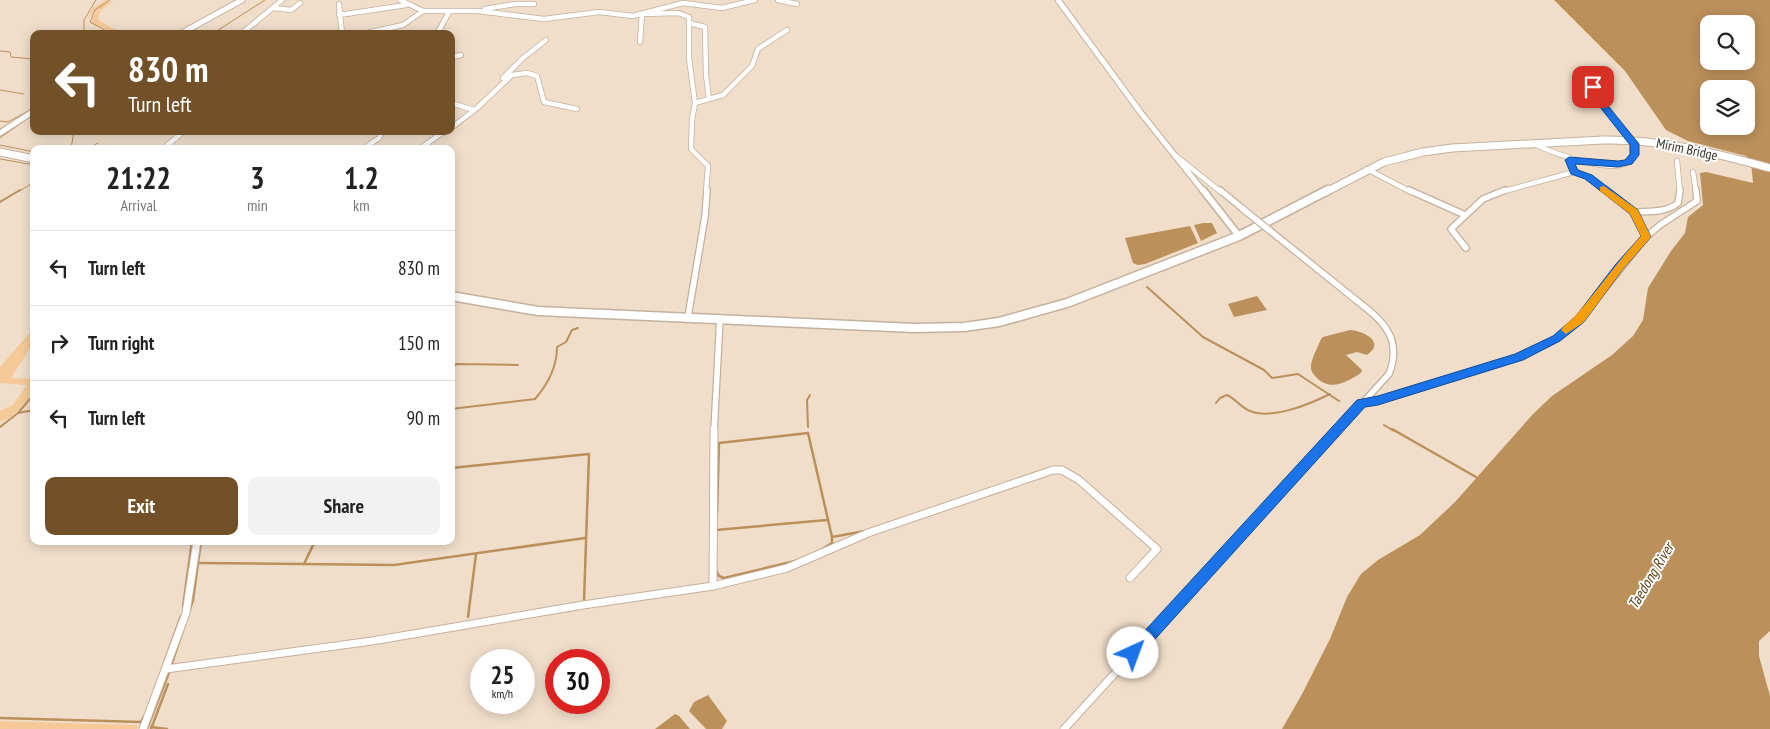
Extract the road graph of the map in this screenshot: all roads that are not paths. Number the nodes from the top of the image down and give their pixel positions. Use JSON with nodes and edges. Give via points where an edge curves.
{"nodes":[{"id":1,"x":242,"y":0,"type":"edge"},
{"id":2,"x":282,"y":0,"type":"edge"},
{"id":3,"x":400,"y":0,"type":"edge"},
{"id":4,"x":755,"y":0,"type":"edge"},
{"id":5,"x":778,"y":0,"type":"edge"},
{"id":6,"x":1058,"y":0,"type":"edge"},
{"id":7,"x":300,"y":3,"type":"dead end"},
{"id":8,"x":339,"y":4,"type":"dead end"},
{"id":9,"x":406,"y":4,"type":"junction"},
{"id":10,"x":534,"y":4,"type":"dead end"},
{"id":11,"x":796,"y":4,"type":"dead end"},
{"id":12,"x":273,"y":8,"type":"junction"},
{"id":13,"x":423,"y":11,"type":"junction"},
{"id":14,"x":478,"y":11,"type":"junction"},
{"id":15,"x":449,"y":12,"type":"junction"},
{"id":16,"x":642,"y":14,"type":"junction"},
{"id":17,"x":339,"y":16,"type":"junction"},
{"id":18,"x":689,"y":23,"type":"junction"},
{"id":19,"x":188,"y":30,"type":"edge"},
{"id":20,"x":246,"y":30,"type":"edge"},
{"id":21,"x":341,"y":30,"type":"edge"},
{"id":22,"x":380,"y":30,"type":"edge"},
{"id":23,"x":439,"y":30,"type":"edge"},
{"id":24,"x":787,"y":30,"type":"dead end"},
{"id":25,"x":546,"y":40,"type":"dead end"},
{"id":26,"x":640,"y":42,"type":"dead end"},
{"id":27,"x":461,"y":55,"type":"dead end"},
{"id":28,"x":455,"y":56,"type":"edge"},
{"id":29,"x":1598,"y":75,"type":"dead end"},
{"id":30,"x":502,"y":80,"type":"junction"},
{"id":31,"x":709,"y":99,"type":"junction"},
{"id":32,"x":695,"y":103,"type":"junction"},
{"id":33,"x":455,"y":104,"type":"edge"},
{"id":34,"x":577,"y":109,"type":"dead end"},
{"id":35,"x":474,"y":110,"type":"junction"},
{"id":36,"x":30,"y":114,"type":"edge"},
{"id":37,"x":455,"y":125,"type":"edge"},
{"id":38,"x":0,"y":133,"type":"edge"},
{"id":39,"x":179,"y":135,"type":"edge"},
{"id":40,"x":381,"y":135,"type":"edge"},
{"id":41,"x":438,"y":135,"type":"edge"},
{"id":42,"x":1535,"y":144,"type":"junction"},
{"id":43,"x":168,"y":145,"type":"edge"},
{"id":44,"x":368,"y":145,"type":"edge"},
{"id":45,"x":423,"y":145,"type":"edge"},
{"id":46,"x":0,"y":152,"type":"edge"},
{"id":47,"x":1175,"y":154,"type":"junction"},
{"id":48,"x":30,"y":158,"type":"edge"},
{"id":49,"x":1569,"y":160,"type":"junction"},
{"id":50,"x":1678,"y":161,"type":"dead end"},
{"id":51,"x":1770,"y":168,"type":"edge"},
{"id":52,"x":1367,"y":169,"type":"junction"},
{"id":53,"x":1574,"y":172,"type":"junction"},
{"id":54,"x":1693,"y":172,"type":"dead end"},
{"id":55,"x":1634,"y":212,"type":"junction"},
{"id":56,"x":1465,"y":215,"type":"junction"},
{"id":57,"x":1239,"y":236,"type":"junction"},
{"id":58,"x":1646,"y":237,"type":"junction"},
{"id":59,"x":1466,"y":248,"type":"dead end"},
{"id":60,"x":455,"y":297,"type":"edge"},
{"id":61,"x":688,"y":317,"type":"junction"},
{"id":62,"x":720,"y":318,"type":"junction"},
{"id":63,"x":1362,"y":403,"type":"junction"},
{"id":64,"x":196,"y":545,"type":"edge"},
{"id":65,"x":1130,"y":578,"type":"dead end"},
{"id":66,"x":713,"y":586,"type":"junction"},
{"id":67,"x":166,"y":669,"type":"junction"},
{"id":68,"x":143,"y":729,"type":"edge"},
{"id":69,"x":1064,"y":729,"type":"edge"}],
"edges":[{"from":1,"to":19,"type":"street"},
{"from":2,"to":12,"type":"street"},
{"from":3,"to":9,"type":"street"},
{"from":4,"to":16,"type":"street","via":[[722,8],[677,4]]},
{"from":5,"to":11,"type":"street"},
{"from":6,"to":47,"type":"street"},
{"from":7,"to":12,"type":"street","via":[[291,10]]},
{"from":8,"to":17,"type":"street"},
{"from":9,"to":13,"type":"street"},
{"from":9,"to":17,"type":"street"},
{"from":10,"to":14,"type":"street"},
{"from":12,"to":20,"type":"street"},
{"from":13,"to":15,"type":"street"},
{"from":13,"to":22,"type":"street","via":[[403,25]]},
{"from":14,"to":15,"type":"street"},
{"from":14,"to":16,"type":"street","via":[[537,19],[599,12],[627,16]]},
{"from":15,"to":23,"type":"street"},
{"from":16,"to":18,"type":"street","via":[[678,13],[689,17]]},
{"from":16,"to":26,"type":"street"},
{"from":17,"to":21,"type":"street"},
{"from":18,"to":31,"type":"street","via":[[705,27]]},
{"from":18,"to":32,"type":"street","via":[[689,58]]},
{"from":24,"to":31,"type":"street","via":[[758,48],[752,66],[723,96]]},
{"from":25,"to":30,"type":"street"},
{"from":27,"to":28,"type":"street"},
{"from":29,"to":49,"type":"street","via":[[1593,92],[1630,136],[1635,144],[1635,155],[1628,162],[1618,164]]},
{"from":30,"to":34,"type":"street","via":[[509,76],[537,76],[544,102]]},
{"from":30,"to":35,"type":"street"},
{"from":31,"to":32,"type":"street"},
{"from":32,"to":61,"type":"street","via":[[691,149],[709,170],[705,216]]},
{"from":33,"to":35,"type":"street"},
{"from":35,"to":37,"type":"street"},
{"from":36,"to":38,"type":"street"},
{"from":39,"to":43,"type":"street"},
{"from":40,"to":44,"type":"street"},
{"from":41,"to":45,"type":"street"},
{"from":42,"to":49,"type":"street","via":[[1546,152]]},
{"from":42,"to":51,"type":"main road","name":"Mirim Bridge","bridge":true,"via":[[1622,139],[1657,142]]},
{"from":42,"to":52,"type":"main road","name":"Mirim Bridge","via":[[1422,152]]},
{"from":46,"to":48,"type":"main road"},
{"from":47,"to":57,"type":"street"},
{"from":47,"to":63,"type":"street","bridge":true,"via":[[1356,300],[1390,333],[1396,354],[1395,364]]},
{"from":49,"to":53,"type":"street"},
{"from":50,"to":55,"type":"street","via":[[1678,203],[1657,211]]},
{"from":52,"to":56,"type":"street"},
{"from":52,"to":57,"type":"main road","name":"Mirim Bridge"},
{"from":53,"to":55,"type":"street","via":[[1588,177]]},
{"from":53,"to":56,"type":"street","via":[[1492,194]]},
{"from":54,"to":58,"type":"street","via":[[1697,200]]},
{"from":55,"to":58,"type":"street"},
{"from":56,"to":59,"type":"street","via":[[1451,229]]},
{"from":57,"to":62,"type":"main road","name":"Mirim Bridge","via":[[1066,303],[1000,322],[914,328]]},
{"from":58,"to":63,"type":"street","via":[[1580,319],[1556,338],[1519,357]]},
{"from":60,"to":61,"type":"main road","name":"Mirim Bridge","via":[[538,311]]},
{"from":61,"to":62,"type":"main road","name":"Mirim Bridge"},
{"from":62,"to":66,"type":"street","via":[[714,438]]},
{"from":63,"to":69,"type":"street"},
{"from":64,"to":67,"type":"street","via":[[186,613]]},
{"from":65,"to":66,"type":"street","via":[[1157,549],[1079,480],[1062,470],[1054,470],[868,533],[787,568]]},
{"from":66,"to":67,"type":"street","via":[[372,641]]},
{"from":67,"to":68,"type":"street"}]}
